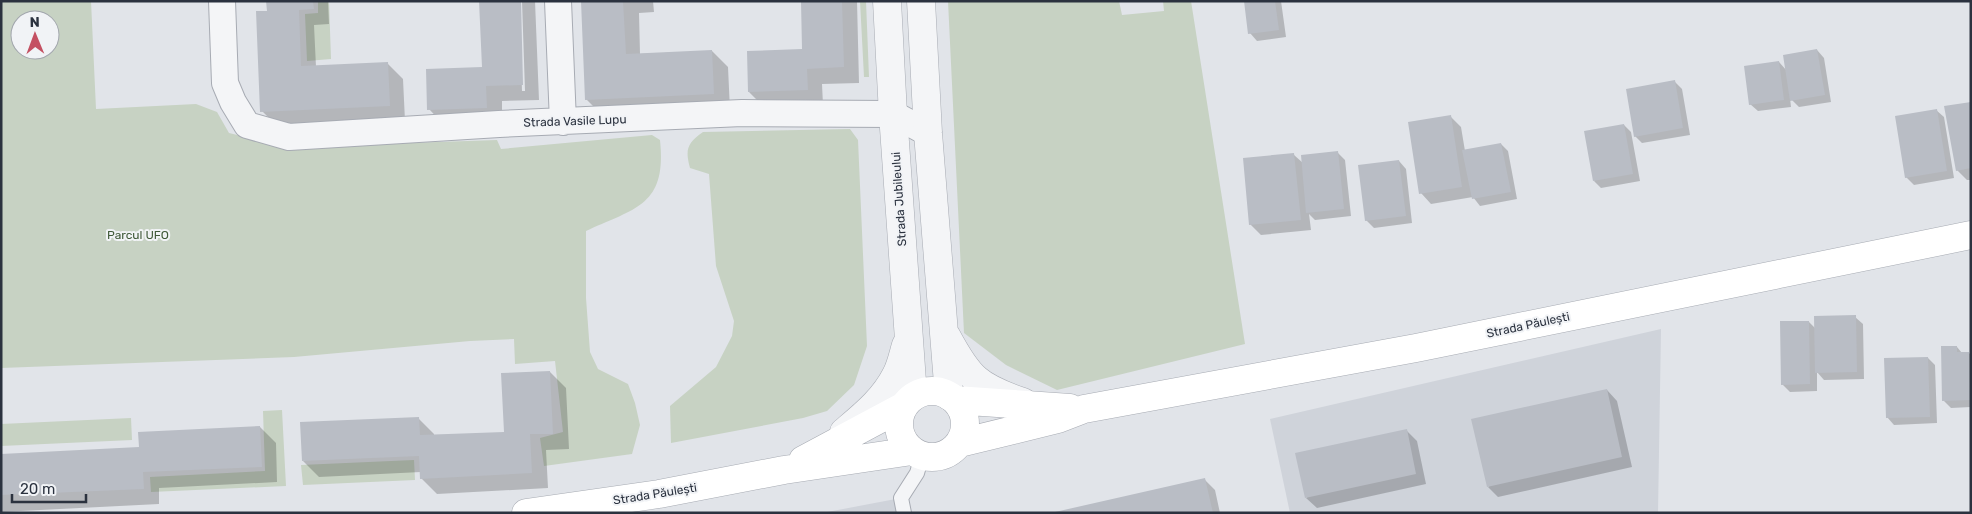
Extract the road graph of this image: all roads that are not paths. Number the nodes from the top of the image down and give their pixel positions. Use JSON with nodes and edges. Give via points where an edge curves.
{"nodes":[{"id":1,"x":222,"y":1,"type":"edge"},
{"id":2,"x":558,"y":1,"type":"edge"},
{"id":3,"x":887,"y":1,"type":"edge"},
{"id":4,"x":921,"y":1,"type":"edge"},
{"id":5,"x":893,"y":114,"type":"junction"},
{"id":6,"x":563,"y":122,"type":"junction"},
{"id":7,"x":928,"y":133,"type":"junction"},
{"id":8,"x":1971,"y":235,"type":"edge"},
{"id":9,"x":943,"y":331,"type":"junction"},
{"id":10,"x":908,"y":339,"type":"junction"},
{"id":11,"x":952,"y":398,"type":"junction"},
{"id":12,"x":908,"y":401,"type":"junction"},
{"id":13,"x":1034,"y":405,"type":"junction"},
{"id":14,"x":1084,"y":409,"type":"junction"},
{"id":15,"x":960,"y":443,"type":"junction"},
{"id":16,"x":828,"y":446,"type":"junction"},
{"id":17,"x":917,"y":453,"type":"junction"},
{"id":18,"x":784,"y":470,"type":"junction"},
{"id":19,"x":526,"y":513,"type":"edge"},
{"id":20,"x":904,"y":513,"type":"edge"}],
"edges":[{"from":1,"to":6,"type":"street","name":"Strada Vasile Lupu","via":[[225,83],[247,125],[289,138]]},
{"from":2,"to":6,"type":"street"},
{"from":3,"to":5,"type":"street","name":"Strada Jubileului"},
{"from":4,"to":7,"type":"street"},
{"from":5,"to":6,"type":"street","name":"Strada Vasile Lupu","via":[[742,114]]},
{"from":5,"to":7,"type":"street","name":"Strada Vasile Lupu"},
{"from":5,"to":10,"type":"street","name":"Strada Jubileului"},
{"from":7,"to":9,"type":"street"},
{"from":8,"to":14,"type":"main road","name":"Strada Păulești","via":[[1416,348]]},
{"from":9,"to":11,"type":"street"},
{"from":9,"to":13,"type":"street","via":[[961,362],[979,383],[996,393]]},
{"from":10,"to":12,"type":"street","name":"Strada Jubileului"},
{"from":10,"to":16,"type":"street","via":[[888,389],[877,403]]},
{"from":11,"to":12,"type":"main road","via":[[938,392],[925,392]]},
{"from":11,"to":13,"type":"main road","name":"Strada Păulești"},
{"from":11,"to":15,"type":"main road","via":[[963,412],[965,424]]},
{"from":12,"to":16,"type":"main road","name":"Strada Păulești"},
{"from":12,"to":17,"type":"main road","via":[[899,428],[902,438]]},
{"from":13,"to":14,"type":"main road","name":"Strada Păulești"},
{"from":14,"to":15,"type":"main road","name":"Strada Păulești"},
{"from":15,"to":17,"type":"main road","via":[[941,456]]},
{"from":16,"to":18,"type":"main road","name":"Strada Păulești"},
{"from":17,"to":18,"type":"main road","name":"Strada Păulești"},
{"from":17,"to":20,"type":"lane","via":[[917,473],[901,498]]},
{"from":18,"to":19,"type":"main road","name":"Strada Păulești","via":[[659,494]]}]}
